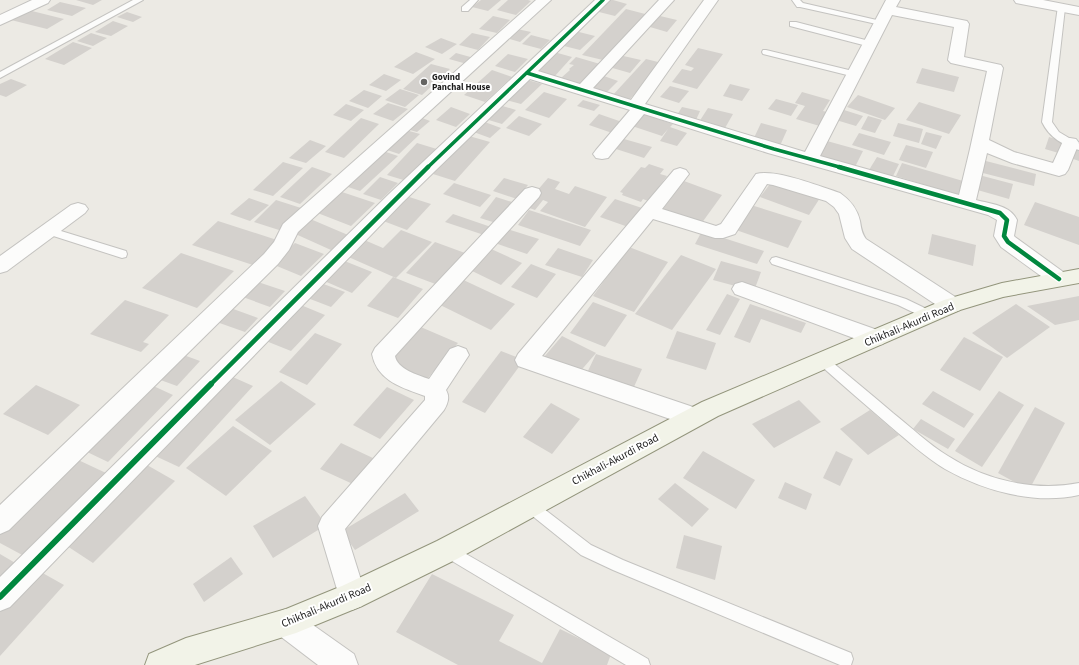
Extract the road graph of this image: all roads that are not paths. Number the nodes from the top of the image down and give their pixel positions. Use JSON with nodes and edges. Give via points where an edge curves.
{"nodes":[{"id":1,"x":43,"y":0,"type":"edge"},
{"id":2,"x":139,"y":0,"type":"edge"},
{"id":3,"x":474,"y":0,"type":"edge"},
{"id":4,"x":544,"y":0,"type":"edge"},
{"id":5,"x":603,"y":0,"type":"edge"},
{"id":6,"x":667,"y":0,"type":"edge"},
{"id":7,"x":711,"y":0,"type":"edge"},
{"id":8,"x":796,"y":0,"type":"edge"},
{"id":9,"x":1021,"y":0,"type":"edge"},
{"id":10,"x":465,"y":8,"type":"dead end"},
{"id":11,"x":1061,"y":8,"type":"junction"},
{"id":12,"x":887,"y":11,"type":"edge"},
{"id":13,"x":1079,"y":11,"type":"edge"},
{"id":14,"x":0,"y":21,"type":"edge"},
{"id":15,"x":793,"y":24,"type":"dead end"},
{"id":16,"x":870,"y":44,"type":"junction"},
{"id":17,"x":766,"y":52,"type":"dead end"},
{"id":18,"x":527,"y":73,"type":"junction"},
{"id":19,"x":854,"y":74,"type":"junction"},
{"id":20,"x":0,"y":76,"type":"edge"},
{"id":21,"x":583,"y":90,"type":"junction"},
{"id":22,"x":638,"y":107,"type":"junction"},
{"id":23,"x":980,"y":142,"type":"junction"},
{"id":24,"x":1075,"y":145,"type":"edge"},
{"id":25,"x":602,"y":154,"type":"dead end"},
{"id":26,"x":810,"y":159,"type":"junction"},
{"id":27,"x":680,"y":174,"type":"dead end"},
{"id":28,"x":532,"y":194,"type":"dead end"},
{"id":29,"x":966,"y":203,"type":"junction"},
{"id":30,"x":78,"y":209,"type":"dead end"},
{"id":31,"x":650,"y":211,"type":"junction"},
{"id":32,"x":48,"y":231,"type":"junction"},
{"id":33,"x":122,"y":254,"type":"dead end"},
{"id":34,"x":776,"y":261,"type":"dead end"},
{"id":35,"x":0,"y":266,"type":"edge"},
{"id":36,"x":1069,"y":278,"type":"edge"},
{"id":37,"x":742,"y":289,"type":"dead end"},
{"id":38,"x":952,"y":305,"type":"junction"},
{"id":39,"x":929,"y":315,"type":"junction"},
{"id":40,"x":875,"y":338,"type":"junction"},
{"id":41,"x":458,"y":356,"type":"dead end"},
{"id":42,"x":823,"y":361,"type":"junction"},
{"id":43,"x":434,"y":390,"type":"junction"},
{"id":44,"x":693,"y":417,"type":"junction"},
{"id":45,"x":1079,"y":489,"type":"edge"},
{"id":46,"x":530,"y":506,"type":"junction"},
{"id":47,"x":0,"y":522,"type":"edge"},
{"id":48,"x":447,"y":550,"type":"junction"},
{"id":49,"x":352,"y":596,"type":"junction"},
{"id":50,"x":0,"y":597,"type":"edge"},
{"id":51,"x":286,"y":623,"type":"junction"},
{"id":52,"x":845,"y":659,"type":"dead end"},
{"id":53,"x":160,"y":665,"type":"edge"},
{"id":54,"x":343,"y":665,"type":"edge"},
{"id":55,"x":642,"y":665,"type":"edge"}],
"edges":[{"from":1,"to":14,"type":"street"},
{"from":2,"to":20,"type":"lane"},
{"from":3,"to":10,"type":"lane"},
{"from":4,"to":47,"type":"street","via":[[290,229],[271,259]]},
{"from":5,"to":18,"type":"street"},
{"from":6,"to":21,"type":"street"},
{"from":7,"to":22,"type":"street"},
{"from":8,"to":12,"type":"lane","via":[[800,5],[806,6]]},
{"from":9,"to":11,"type":"street"},
{"from":11,"to":13,"type":"street"},
{"from":11,"to":24,"type":"lane","via":[[1047,122],[1055,134]]},
{"from":12,"to":16,"type":"street"},
{"from":12,"to":23,"type":"street","via":[[962,24],[956,60],[994,68]]},
{"from":15,"to":16,"type":"lane"},
{"from":16,"to":19,"type":"street"},
{"from":17,"to":19,"type":"lane"},
{"from":18,"to":21,"type":"street"},
{"from":18,"to":50,"type":"street","via":[[396,198]]},
{"from":19,"to":26,"type":"street"},
{"from":21,"to":22,"type":"street"},
{"from":22,"to":25,"type":"street"},
{"from":22,"to":26,"type":"street"},
{"from":23,"to":24,"type":"street","via":[[1009,156],[1059,170]]},
{"from":23,"to":29,"type":"street"},
{"from":26,"to":29,"type":"street"},
{"from":27,"to":31,"type":"street"},
{"from":28,"to":43,"type":"street","via":[[383,354],[383,361],[389,370]]},
{"from":29,"to":36,"type":"street","via":[[1005,215],[1007,220],[1004,236],[1008,242]]},
{"from":30,"to":32,"type":"street"},
{"from":31,"to":38,"type":"street","via":[[715,232],[723,232],[728,229],[762,178],[775,179],[833,197],[846,207],[854,239],[859,244]]},
{"from":31,"to":44,"type":"street","via":[[526,360]]},
{"from":32,"to":33,"type":"lane"},
{"from":32,"to":35,"type":"street"},
{"from":34,"to":39,"type":"lane","via":[[902,302]]},
{"from":36,"to":38,"type":"main road","name":"Chikhali-Akurdi Road","via":[[1002,290]]},
{"from":37,"to":40,"type":"street"},
{"from":38,"to":39,"type":"main road","name":"Chikhali-Akurdi Road"},
{"from":39,"to":40,"type":"main road","name":"Chikhali-Akurdi Road"},
{"from":40,"to":42,"type":"main road","name":"Chikhali-Akurdi Road"},
{"from":41,"to":43,"type":"street"},
{"from":42,"to":44,"type":"main road","name":"Chikhali-Akurdi Road"},
{"from":42,"to":45,"type":"lane","via":[[926,448],[955,468],[1008,486],[1039,492],[1069,492]]},
{"from":43,"to":49,"type":"street","via":[[437,396],[436,403],[331,526]]},
{"from":44,"to":46,"type":"main road","name":"Chikhali-Akurdi Road"},
{"from":46,"to":48,"type":"main road","name":"Chikhali-Akurdi Road"},
{"from":46,"to":52,"type":"lane","via":[[586,550]]},
{"from":48,"to":49,"type":"main road","name":"Chikhali-Akurdi Road"},
{"from":48,"to":55,"type":"lane"},
{"from":49,"to":51,"type":"main road","name":"Chikhali-Akurdi Road"},
{"from":51,"to":53,"type":"main road","name":"Chikhali-Akurdi Road","via":[[186,653]]},
{"from":51,"to":54,"type":"street"}]}
